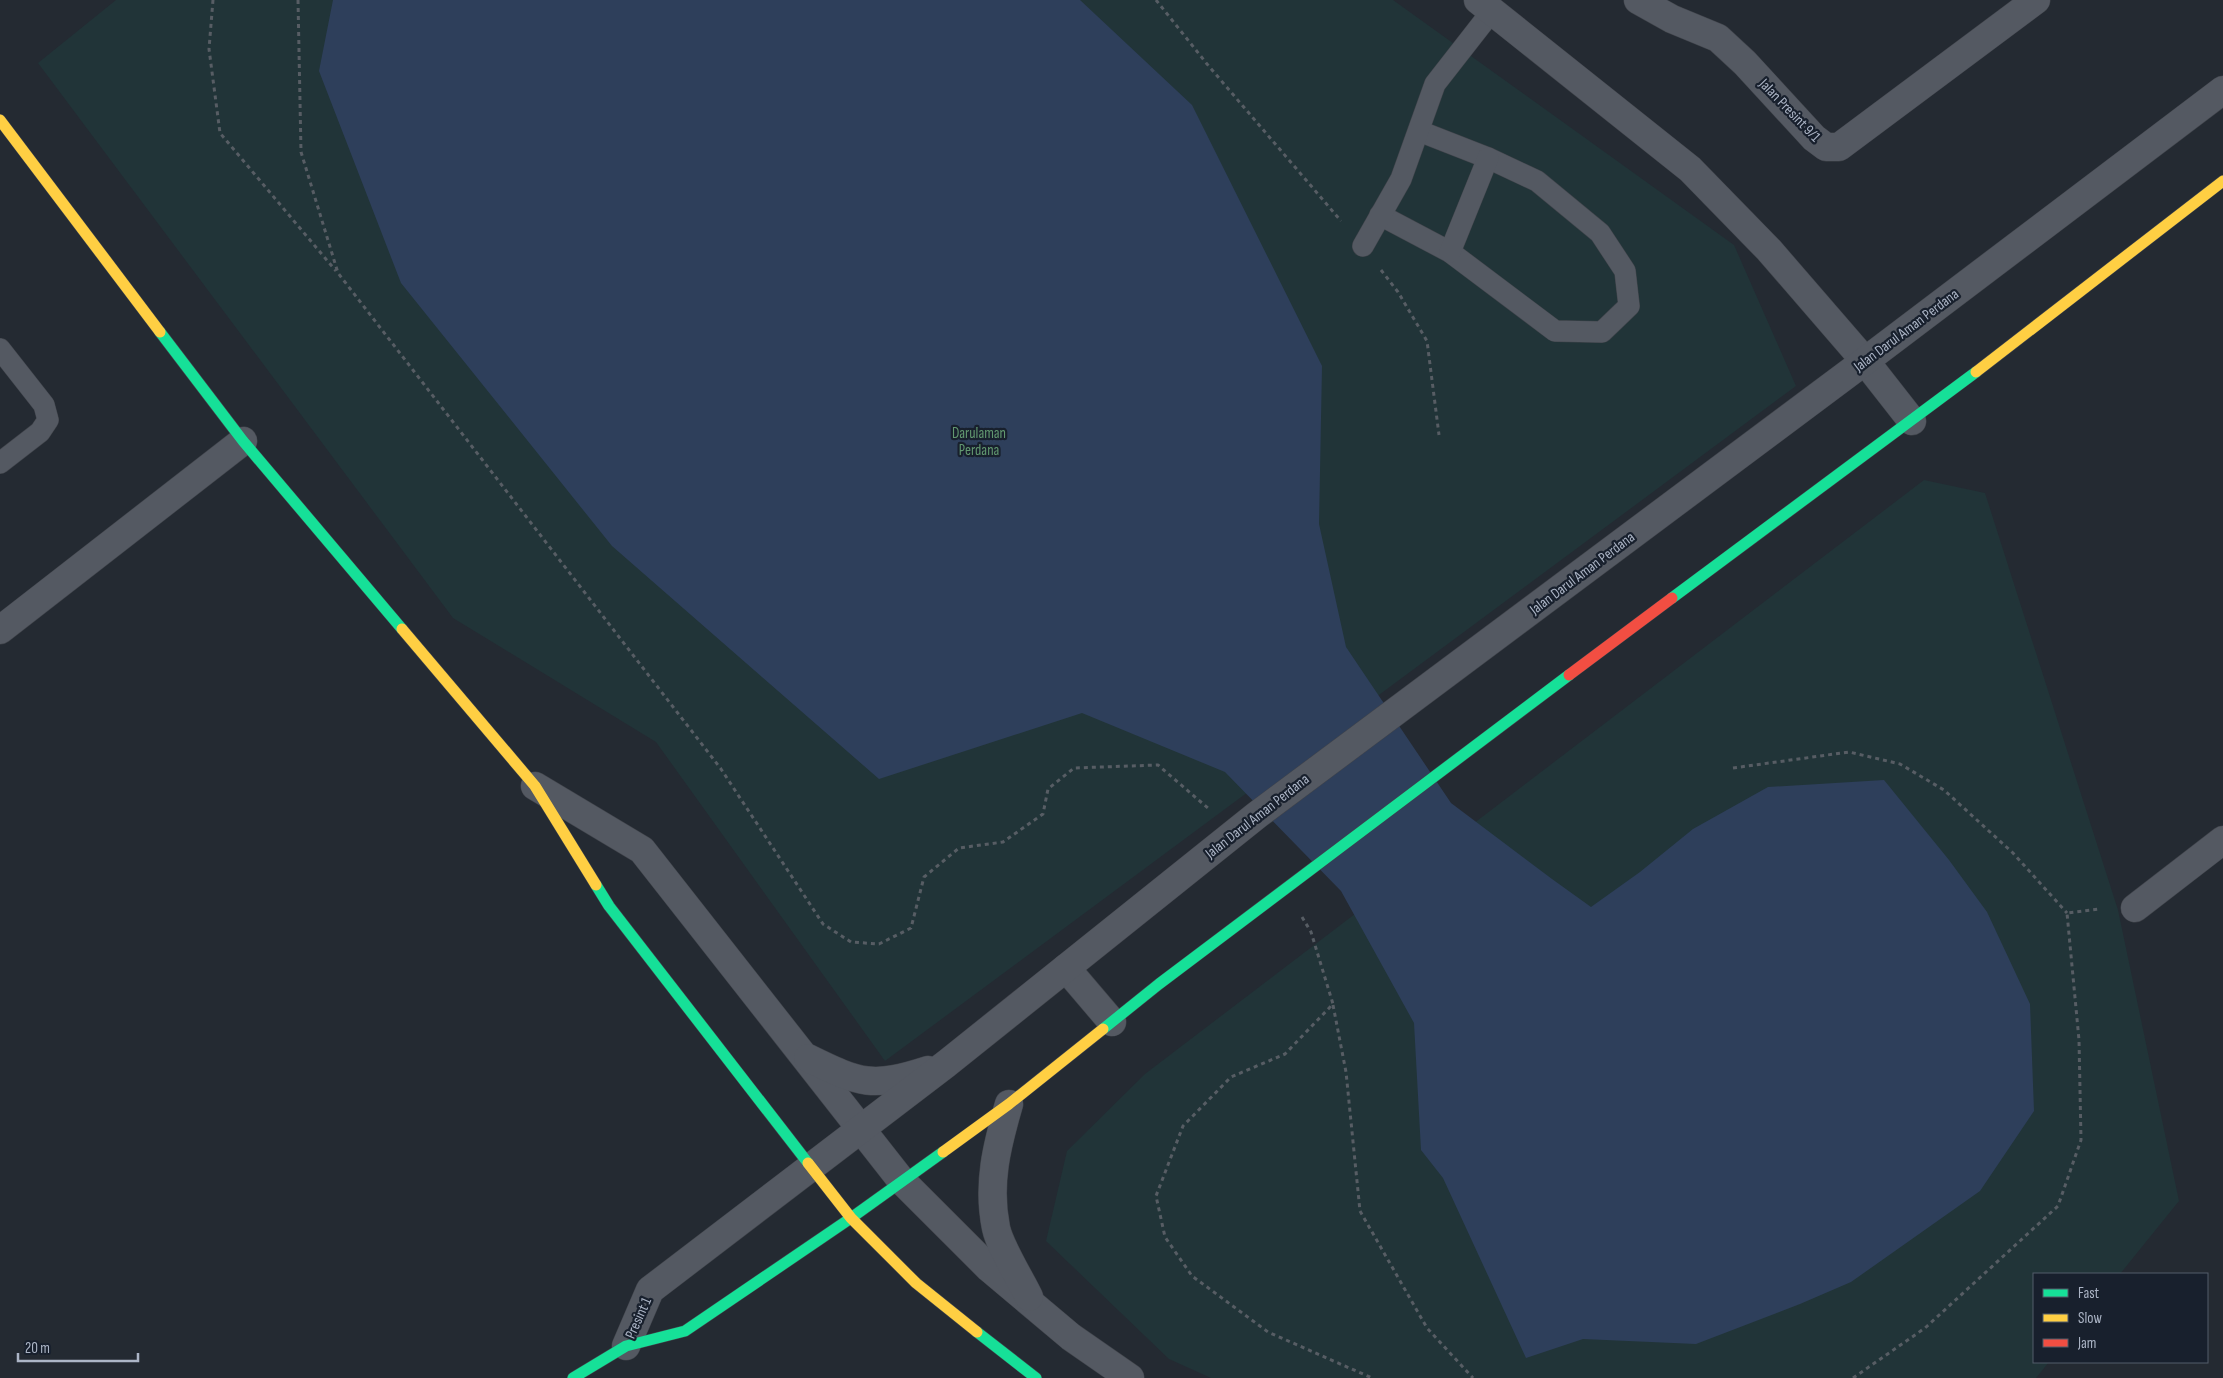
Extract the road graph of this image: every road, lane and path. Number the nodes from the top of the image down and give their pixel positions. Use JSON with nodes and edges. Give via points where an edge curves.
{"nodes":[{"id":1,"x":213,"y":0,"type":"edge"},
{"id":2,"x":298,"y":0,"type":"edge"},
{"id":3,"x":1156,"y":0,"type":"edge"},
{"id":4,"x":1638,"y":0,"type":"edge"},
{"id":5,"x":2036,"y":0,"type":"edge"},
{"id":6,"x":1489,"y":4,"type":"edge"},
{"id":7,"x":2223,"y":90,"type":"edge"},
{"id":8,"x":0,"y":120,"type":"edge"},
{"id":9,"x":1419,"y":131,"type":"junction"},
{"id":10,"x":1488,"y":158,"type":"junction"},
{"id":11,"x":2223,"y":180,"type":"edge"},
{"id":12,"x":1380,"y":216,"type":"junction"},
{"id":13,"x":1363,"y":246,"type":"junction"},
{"id":14,"x":1450,"y":252,"type":"junction"},
{"id":15,"x":338,"y":273,"type":"junction"},
{"id":16,"x":0,"y":349,"type":"edge"},
{"id":17,"x":1865,"y":361,"type":"junction"},
{"id":18,"x":1912,"y":422,"type":"junction"},
{"id":19,"x":1439,"y":435,"type":"dead end"},
{"id":20,"x":243,"y":441,"type":"junction"},
{"id":21,"x":0,"y":463,"type":"edge"},
{"id":22,"x":0,"y":630,"type":"edge"},
{"id":23,"x":1733,"y":768,"type":"dead end"},
{"id":24,"x":535,"y":786,"type":"junction"},
{"id":25,"x":1246,"y":823,"type":"junction"},
{"id":26,"x":2223,"y":840,"type":"edge"},
{"id":27,"x":1285,"y":889,"type":"junction"},
{"id":28,"x":2135,"y":908,"type":"joint"},
{"id":29,"x":2067,"y":913,"type":"junction"},
{"id":30,"x":1066,"y":968,"type":"junction"},
{"id":31,"x":1332,"y":1004,"type":"junction"},
{"id":32,"x":1112,"y":1022,"type":"junction"},
{"id":33,"x":800,"y":1054,"type":"junction"},
{"id":34,"x":946,"y":1064,"type":"junction"},
{"id":35,"x":1009,"y":1104,"type":"junction"},
{"id":36,"x":860,"y":1129,"type":"junction"},
{"id":37,"x":812,"y":1167,"type":"junction"},
{"id":38,"x":901,"y":1180,"type":"junction"},
{"id":39,"x":851,"y":1218,"type":"junction"},
{"id":40,"x":1034,"y":1306,"type":"junction"},
{"id":41,"x":626,"y":1346,"type":"junction"},
{"id":42,"x":574,"y":1378,"type":"edge"},
{"id":43,"x":1036,"y":1378,"type":"edge"},
{"id":44,"x":1130,"y":1378,"type":"edge"},
{"id":45,"x":1372,"y":1378,"type":"edge"},
{"id":46,"x":1473,"y":1378,"type":"edge"},
{"id":47,"x":1853,"y":1378,"type":"edge"}],
"edges":[{"from":1,"to":15,"type":"path","via":[[209,50],[220,133]]},
{"from":2,"to":15,"type":"path","via":[[301,152]]},
{"from":3,"to":13,"type":"path"},
{"from":4,"to":5,"type":"street","name":"Jalan Presint 9/1","via":[[1672,19],[1718,38],[1814,138],[1826,147],[1840,147]]},
{"from":6,"to":9,"type":"lane","via":[[1434,84]]},
{"from":6,"to":17,"type":"street","via":[[1690,169],[1769,250]]},
{"from":7,"to":17,"type":"street","name":"Jalan Darul Aman Perdana"},
{"from":8,"to":20,"type":"street"},
{"from":9,"to":10,"type":"lane"},
{"from":9,"to":12,"type":"lane","via":[[1401,179]]},
{"from":10,"to":14,"type":"lane"},
{"from":10,"to":14,"type":"lane","via":[[1537,181],[1600,233],[1625,271],[1629,306],[1602,332],[1555,331]]},
{"from":11,"to":18,"type":"street"},
{"from":12,"to":13,"type":"lane"},
{"from":12,"to":14,"type":"lane"},
{"from":13,"to":19,"type":"path","via":[[1398,292],[1427,341]]},
{"from":15,"to":25,"type":"path","via":[[721,769],[823,924],[851,942],[879,944],[911,928],[924,877],[959,848],[1003,842],[1043,814],[1048,788],[1074,768],[1158,765]]},
{"from":16,"to":21,"type":"lane","via":[[44,405],[48,420],[40,432]]},
{"from":17,"to":18,"type":"street"},
{"from":17,"to":25,"type":"street","name":"Jalan Darul Aman Perdana"},
{"from":18,"to":27,"type":"street","via":[[1463,752]]},
{"from":20,"to":22,"type":"street"},
{"from":20,"to":24,"type":"street"},
{"from":23,"to":29,"type":"path","via":[[1849,752],[1900,764],[1944,790],[2013,853]]},
{"from":24,"to":33,"type":"street","via":[[642,850]]},
{"from":24,"to":37,"type":"street","via":[[609,906]]},
{"from":25,"to":30,"type":"street","name":"Jalan Darul Aman Perdana"},
{"from":26,"to":28,"type":"street"},
{"from":27,"to":31,"type":"path","via":[[1311,932]]},
{"from":27,"to":32,"type":"street"},
{"from":28,"to":29,"type":"path"},
{"from":29,"to":47,"type":"path","via":[[2078,1040],[2081,1140],[2058,1206],[1925,1328]]},
{"from":30,"to":32,"type":"street"},
{"from":30,"to":34,"type":"street","name":"Jalan Darul Aman Perdana"},
{"from":31,"to":45,"type":"path","via":[[1285,1054],[1231,1077],[1183,1126],[1156,1196],[1165,1236],[1192,1276],[1268,1332]]},
{"from":31,"to":46,"type":"path","via":[[1346,1072],[1360,1211],[1427,1328]]},
{"from":32,"to":35,"type":"street"},
{"from":33,"to":34,"type":"street","name":"Jalan Darul Aman Perdana","via":[[847,1077],[872,1083],[900,1079]]},
{"from":33,"to":36,"type":"street"},
{"from":34,"to":36,"type":"street","name":"Jalan Darul Aman Perdana"},
{"from":35,"to":38,"type":"street"},
{"from":35,"to":40,"type":"street","via":[[997,1142],[991,1184],[996,1229]]},
{"from":36,"to":37,"type":"street","name":"Presint 1"},
{"from":36,"to":38,"type":"street"},
{"from":37,"to":39,"type":"street"},
{"from":37,"to":41,"type":"street","name":"Presint 1","via":[[650,1290]]},
{"from":38,"to":39,"type":"street","name":"Presint 1"},
{"from":38,"to":40,"type":"street","via":[[990,1268]]},
{"from":39,"to":41,"type":"street","name":"Presint 1","via":[[685,1331]]},
{"from":39,"to":43,"type":"street","via":[[916,1283]]},
{"from":40,"to":44,"type":"street","via":[[1071,1337]]},
{"from":41,"to":42,"type":"street"}]}
